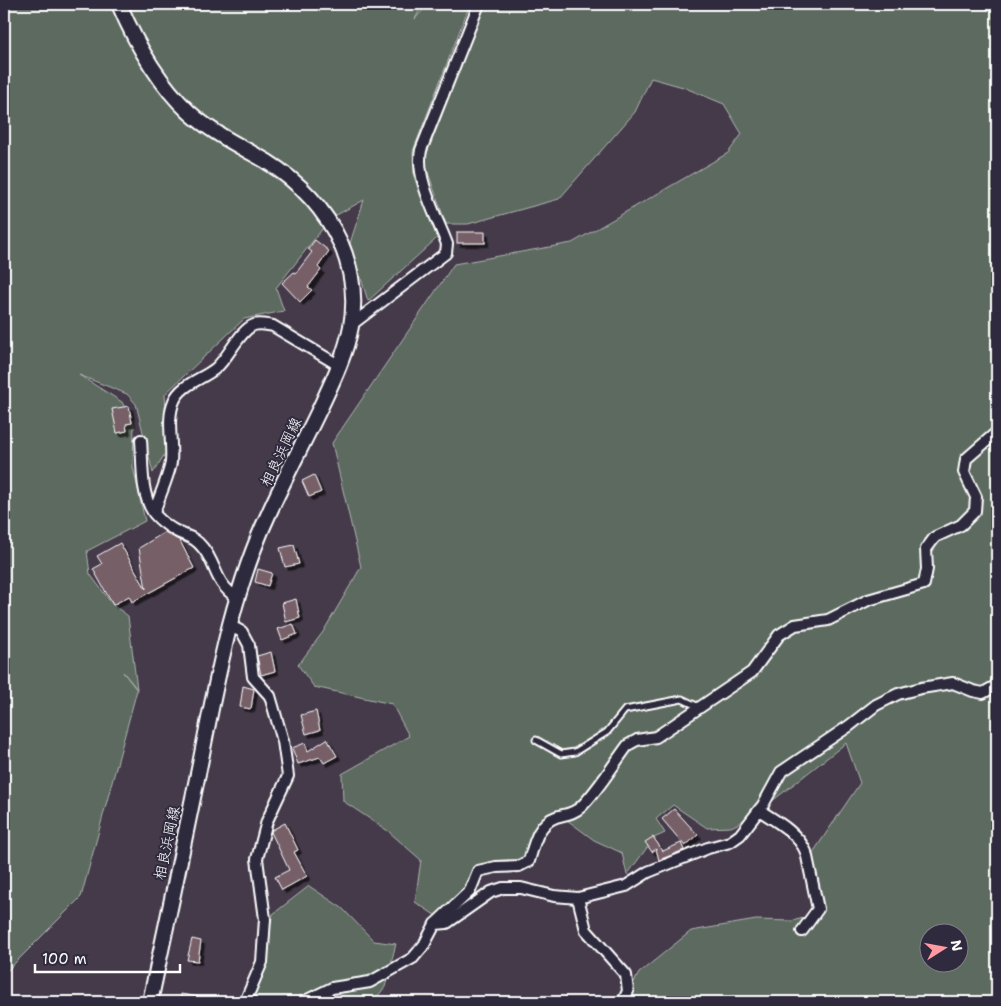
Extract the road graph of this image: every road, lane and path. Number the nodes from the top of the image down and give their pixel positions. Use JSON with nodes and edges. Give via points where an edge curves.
{"nodes":[{"id":1,"x":119,"y":4,"type":"edge"},
{"id":2,"x":479,"y":4,"type":"edge"},
{"id":3,"x":352,"y":325,"type":"junction"},
{"id":4,"x":340,"y":366,"type":"junction"},
{"id":5,"x":997,"y":432,"type":"edge"},
{"id":6,"x":141,"y":440,"type":"dead end"},
{"id":7,"x":154,"y":513,"type":"junction"},
{"id":8,"x":237,"y":598,"type":"junction"},
{"id":9,"x":229,"y":625,"type":"junction"},
{"id":10,"x":997,"y":685,"type":"edge"},
{"id":11,"x":699,"y":707,"type":"junction"},
{"id":12,"x":536,"y":740,"type":"dead end"},
{"id":13,"x":759,"y":810,"type":"junction"},
{"id":14,"x":578,"y":898,"type":"junction"},
{"id":15,"x":435,"y":924,"type":"junction"},
{"id":16,"x":802,"y":931,"type":"dead end"},
{"id":17,"x":150,"y":1002,"type":"edge"},
{"id":18,"x":245,"y":1002,"type":"edge"},
{"id":19,"x":303,"y":1002,"type":"edge"},
{"id":20,"x":623,"y":1002,"type":"edge"}],
"edges":[{"from":1,"to":3,"type":"main road","name":"相良浜岡線","via":[[145,58],[183,105],[213,130],[293,181],[329,222],[340,242],[353,289]]},
{"from":2,"to":3,"type":"street","via":[[419,160],[420,174],[448,244],[446,253]]},
{"from":3,"to":4,"type":"main road","name":"相良浜岡線"},
{"from":4,"to":7,"type":"street","via":[[273,326],[253,325],[237,340],[216,369],[182,390],[175,400],[171,415],[171,463]]},
{"from":4,"to":8,"type":"main road","name":"相良浜岡線","via":[[268,514]]},
{"from":5,"to":11,"type":"street","via":[[966,459],[964,472],[976,497],[975,511],[961,525],[935,537],[926,549],[924,584],[868,600],[828,620],[795,625],[779,635],[752,672]]},
{"from":6,"to":7,"type":"street","via":[[145,494]]},
{"from":7,"to":8,"type":"street","via":[[175,531],[194,538],[204,549],[220,582]]},
{"from":8,"to":9,"type":"main road","name":"相良浜岡線"},
{"from":9,"to":17,"type":"main road","name":"相良浜岡線"},
{"from":9,"to":18,"type":"street","via":[[242,632],[249,645],[253,677],[270,696],[283,741],[288,776],[267,821],[256,859],[265,919],[262,962]]},
{"from":10,"to":13,"type":"street","via":[[983,693],[954,683],[921,688],[898,694],[876,705],[781,772]]},
{"from":11,"to":12,"type":"lane","via":[[682,699],[625,710],[607,732],[575,752],[561,754]]},
{"from":11,"to":15,"type":"street","via":[[656,737],[628,745],[579,808],[569,815],[544,822],[529,860],[519,866],[478,871],[470,891]]},
{"from":13,"to":14,"type":"street","via":[[740,835],[730,842],[648,872],[626,886]]},
{"from":13,"to":16,"type":"street","via":[[781,824],[803,844],[806,852],[818,909]]},
{"from":14,"to":15,"type":"street","via":[[503,888],[491,892],[447,923]]},
{"from":14,"to":20,"type":"street","via":[[586,930],[626,975],[628,991]]},
{"from":15,"to":19,"type":"street","via":[[413,958],[370,982],[332,988]]}]}
